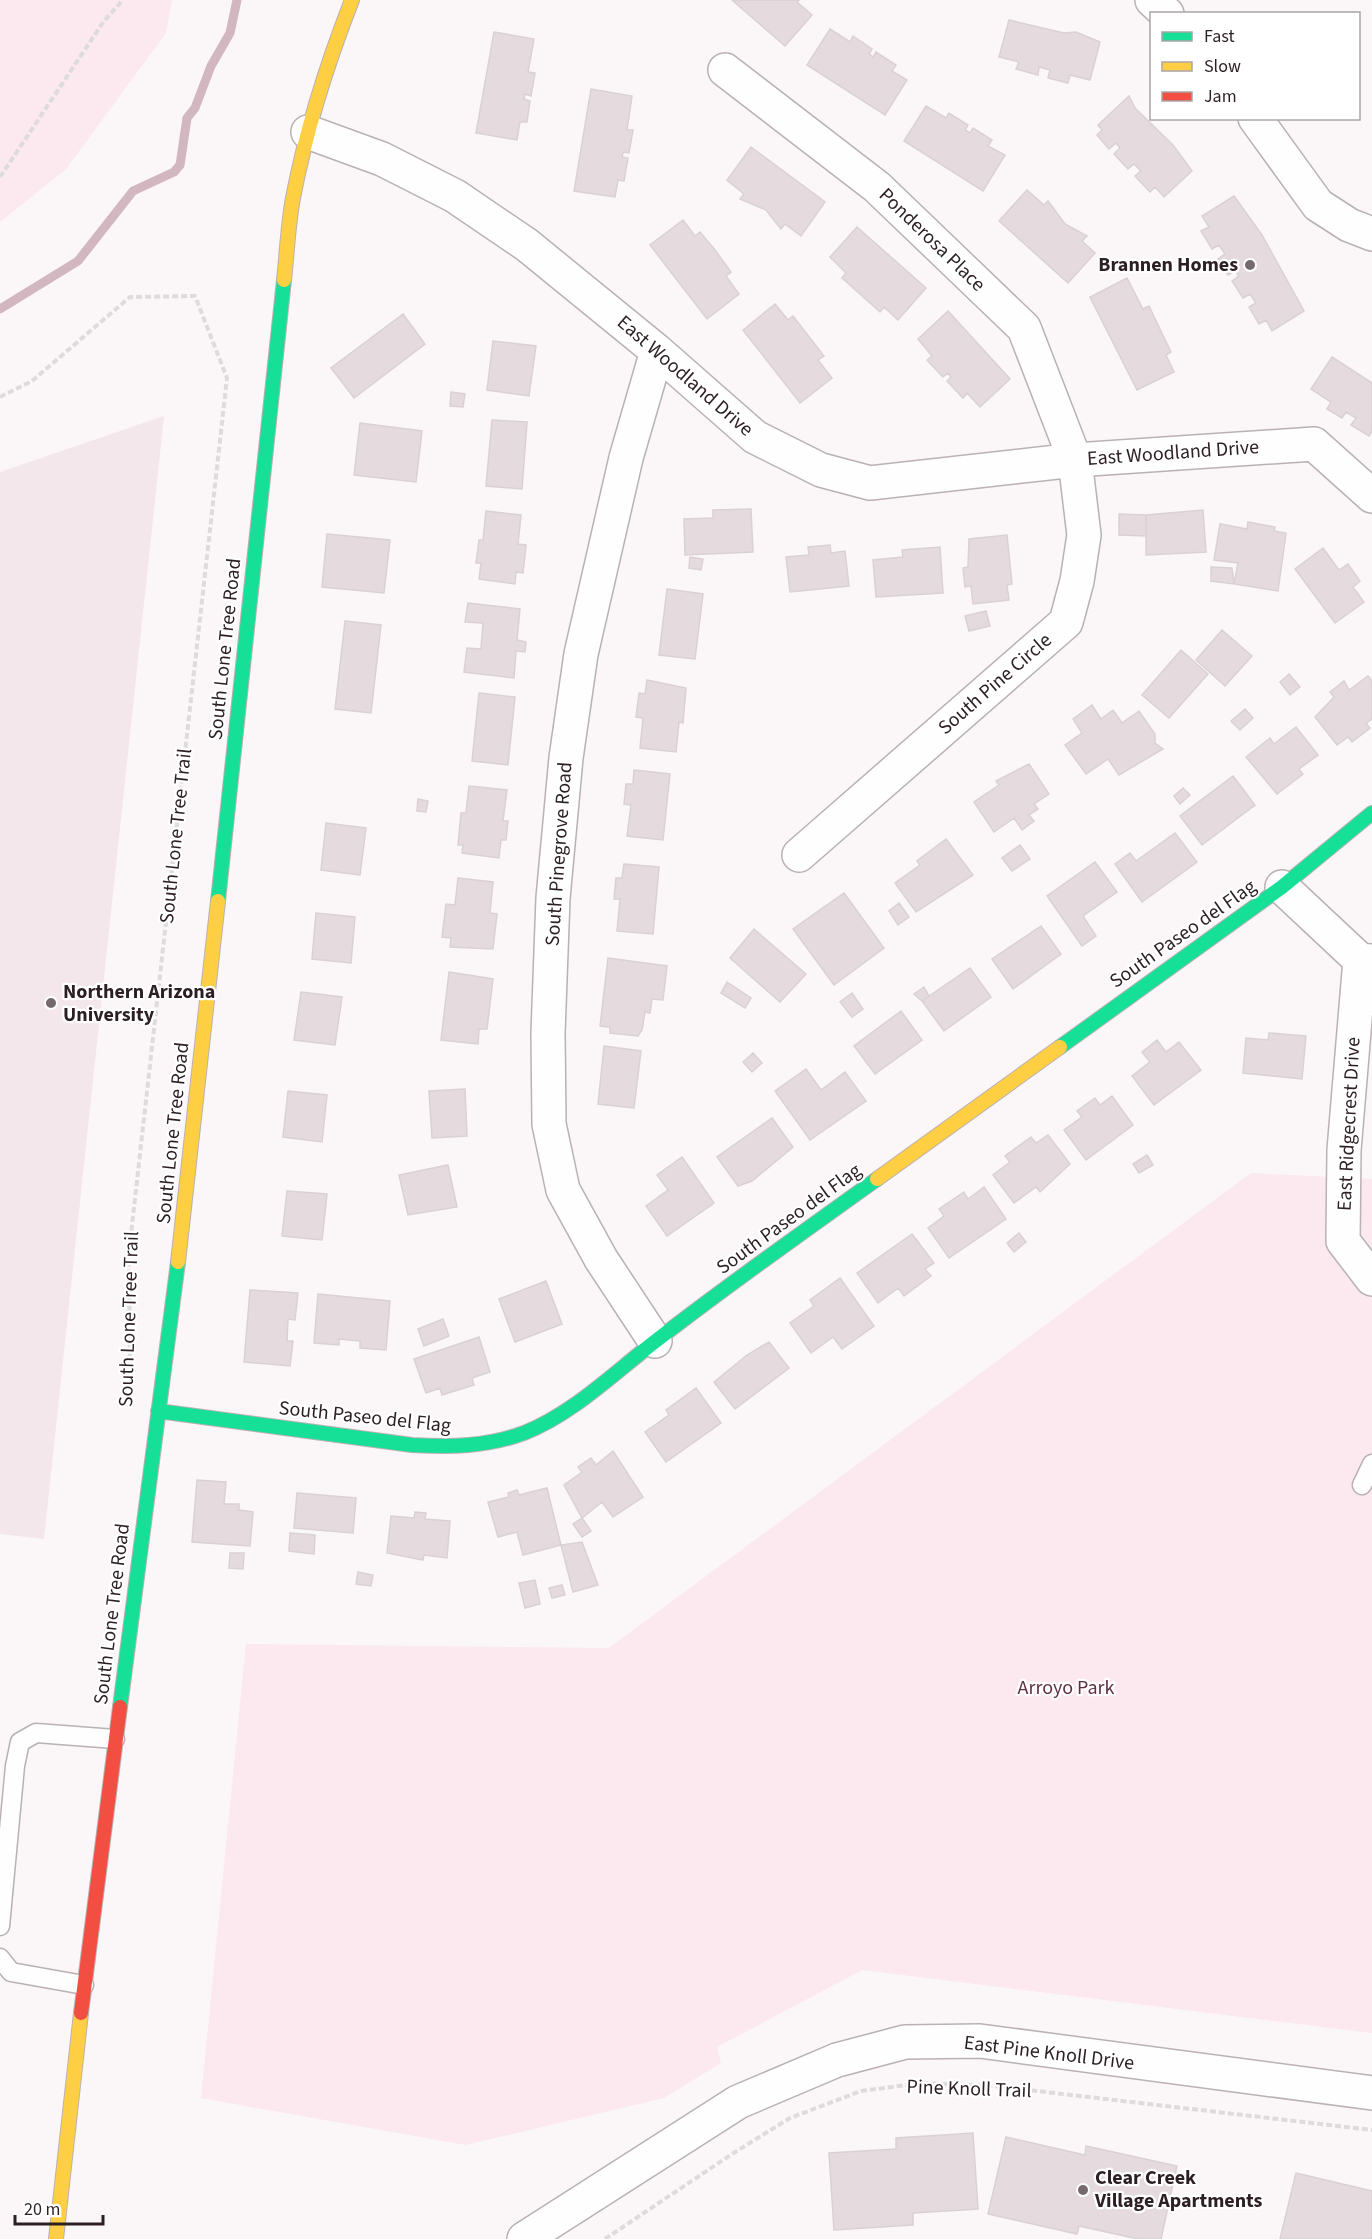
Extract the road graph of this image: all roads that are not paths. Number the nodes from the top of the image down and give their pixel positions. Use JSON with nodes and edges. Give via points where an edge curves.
{"nodes":[{"id":1,"x":352,"y":0,"type":"edge"},
{"id":2,"x":1152,"y":0,"type":"edge"},
{"id":3,"x":1165,"y":12,"type":"edge"},
{"id":4,"x":725,"y":70,"type":"dead end"},
{"id":5,"x":1256,"y":120,"type":"edge"},
{"id":6,"x":308,"y":132,"type":"junction"},
{"id":7,"x":1372,"y":234,"type":"edge"},
{"id":8,"x":657,"y":351,"type":"junction"},
{"id":9,"x":1075,"y":460,"type":"junction"},
{"id":10,"x":1372,"y":496,"type":"edge"},
{"id":11,"x":1372,"y":813,"type":"edge"},
{"id":12,"x":799,"y":855,"type":"dead end"},
{"id":13,"x":1282,"y":887,"type":"junction"},
{"id":14,"x":1366,"y":961,"type":"edge"},
{"id":15,"x":1372,"y":1279,"type":"edge"},
{"id":16,"x":654,"y":1341,"type":"junction"},
{"id":17,"x":158,"y":1411,"type":"junction"},
{"id":18,"x":1372,"y":1464,"type":"edge"},
{"id":19,"x":1362,"y":1485,"type":"dead end"},
{"id":20,"x":115,"y":1739,"type":"junction"},
{"id":21,"x":0,"y":1926,"type":"edge"},
{"id":22,"x":0,"y":1958,"type":"edge"},
{"id":23,"x":84,"y":1985,"type":"junction"},
{"id":24,"x":1372,"y":2093,"type":"edge"},
{"id":25,"x":56,"y":2239,"type":"edge"},
{"id":26,"x":524,"y":2239,"type":"edge"}],
"edges":[{"from":1,"to":6,"type":"main road","name":"South Lone Tree Road","via":[[335,40]]},
{"from":2,"to":3,"type":"street"},
{"from":4,"to":9,"type":"street","name":"Ponderosa Place","via":[[877,187],[1024,328]]},
{"from":5,"to":7,"type":"street","via":[[1318,205]]},
{"from":6,"to":8,"type":"street","name":"East Woodland Drive","via":[[382,159],[455,196],[526,245]]},
{"from":6,"to":17,"type":"main road","name":"South Lone Tree Road","via":[[292,200],[183,1226]]},
{"from":8,"to":9,"type":"street","name":"East Woodland Drive","via":[[754,437],[821,470],[870,483]]},
{"from":8,"to":16,"type":"street","name":"South Pinegrove Road","via":[[626,458],[581,654],[554,886],[548,1033],[549,1124],[563,1190],[601,1259]]},
{"from":9,"to":10,"type":"street","name":"East Woodland Drive","via":[[1314,444]]},
{"from":9,"to":12,"type":"street","name":"South Pine Circle","via":[[1084,535],[1066,622]]},
{"from":11,"to":13,"type":"main road","name":"South Paseo del Flag"},
{"from":13,"to":14,"type":"street","name":"East Ridgecrest Drive"},
{"from":13,"to":16,"type":"main road","name":"South Paseo del Flag"},
{"from":14,"to":15,"type":"street","name":"East Ridgecrest Drive","via":[[1344,1150],[1343,1241]]},
{"from":16,"to":17,"type":"main road","name":"South Paseo del Flag","via":[[624,1369],[566,1410],[526,1432],[492,1443],[454,1447],[412,1445]]},
{"from":17,"to":20,"type":"main road","name":"South Lone Tree Road"},
{"from":18,"to":19,"type":"lane"},
{"from":20,"to":21,"type":"lane","via":[[36,1733],[20,1742]]},
{"from":20,"to":23,"type":"main road","name":"South Lone Tree Road"},
{"from":22,"to":23,"type":"lane","via":[[11,1972]]},
{"from":23,"to":25,"type":"main road","name":"South Lone Tree Road"},
{"from":24,"to":26,"type":"street","name":"East Pine Knoll Drive","via":[[980,2041],[905,2042],[837,2060],[738,2102]]}]}
